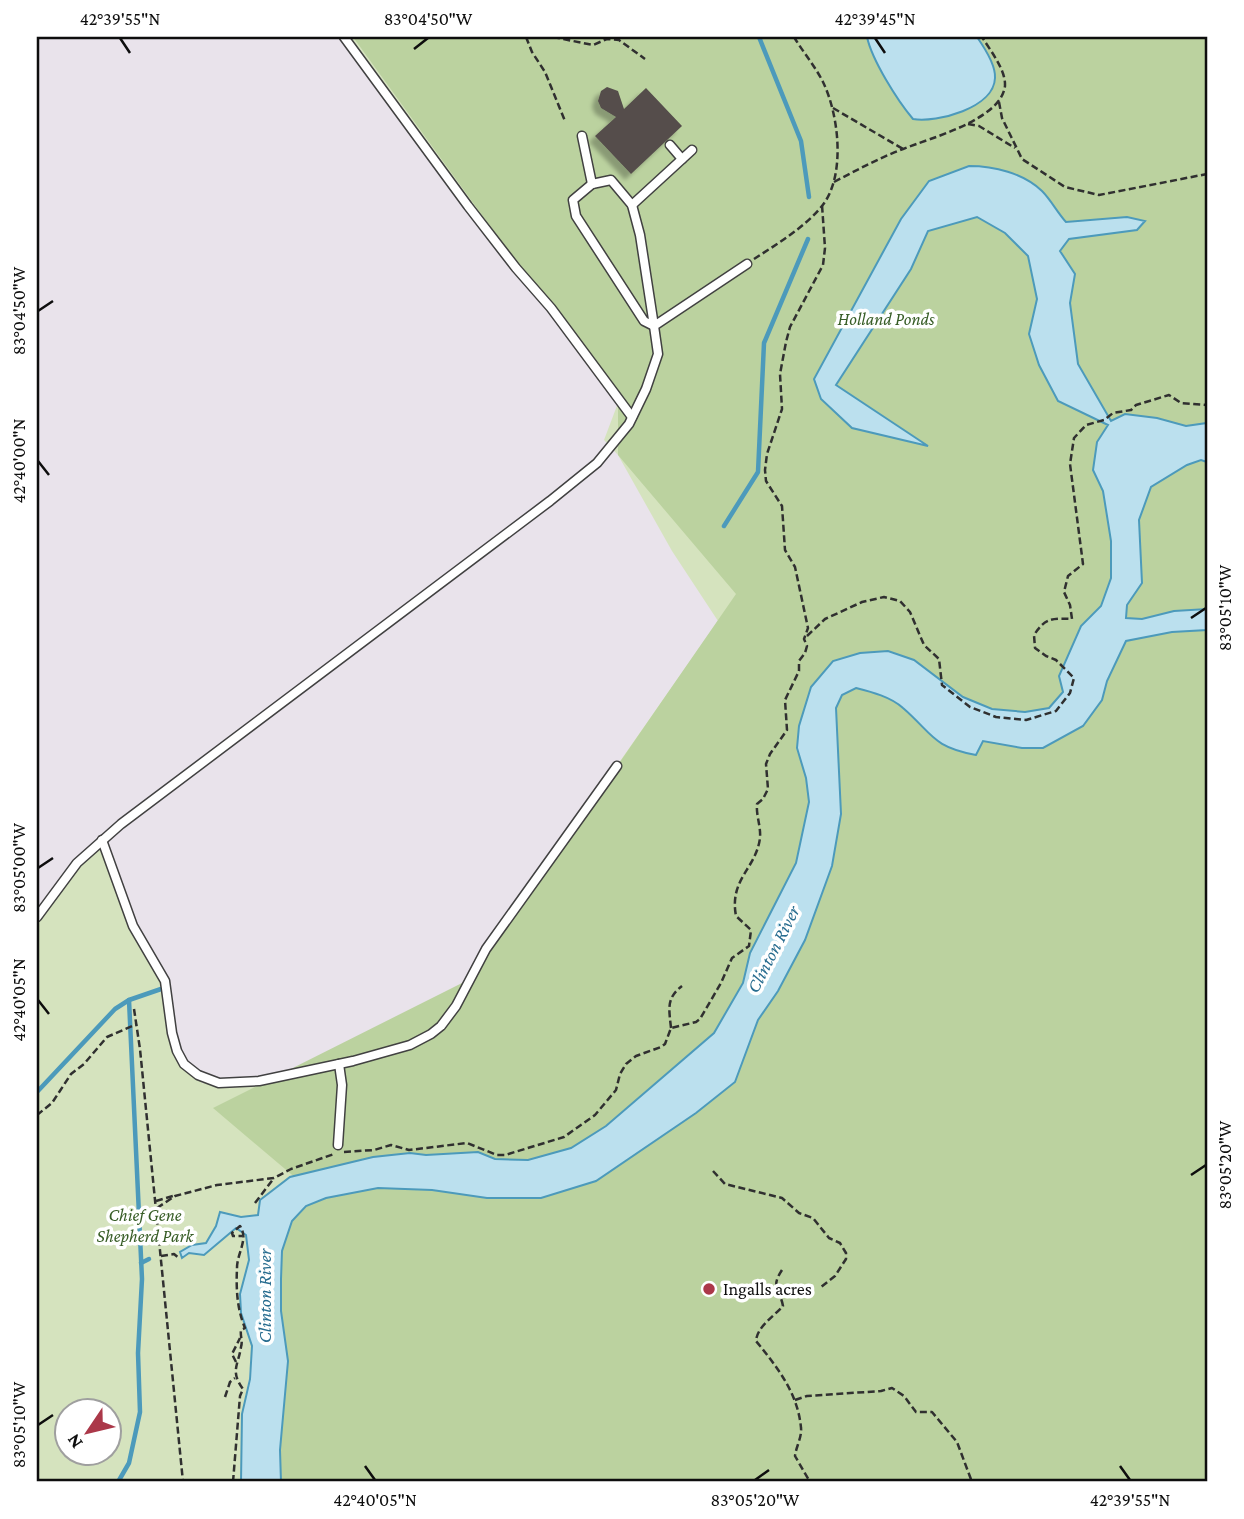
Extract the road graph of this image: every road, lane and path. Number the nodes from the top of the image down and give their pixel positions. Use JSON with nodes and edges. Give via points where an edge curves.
{"nodes":[{"id":1,"x":344,"y":37,"type":"edge"},
{"id":2,"x":526,"y":37,"type":"edge"},
{"id":3,"x":553,"y":37,"type":"edge"},
{"id":4,"x":794,"y":37,"type":"edge"},
{"id":5,"x":982,"y":37,"type":"edge"},
{"id":6,"x":645,"y":59,"type":"dead end"},
{"id":7,"x":999,"y":102,"type":"junction"},
{"id":8,"x":833,"y":108,"type":"junction"},
{"id":9,"x":565,"y":121,"type":"dead end"},
{"id":10,"x":966,"y":124,"type":"junction"},
{"id":11,"x":582,"y":136,"type":"dead end"},
{"id":12,"x":670,"y":145,"type":"dead end"},
{"id":13,"x":1015,"y":148,"type":"junction"},
{"id":14,"x":903,"y":149,"type":"junction"},
{"id":15,"x":692,"y":150,"type":"dead end"},
{"id":16,"x":682,"y":159,"type":"junction"},
{"id":17,"x":1207,"y":174,"type":"edge"},
{"id":18,"x":834,"y":182,"type":"junction"},
{"id":19,"x":592,"y":184,"type":"junction"},
{"id":20,"x":632,"y":205,"type":"junction"},
{"id":21,"x":822,"y":205,"type":"junction"},
{"id":22,"x":747,"y":264,"type":"joint"},
{"id":23,"x":654,"y":326,"type":"junction"},
{"id":24,"x":1207,"y":405,"type":"edge"},
{"id":25,"x":632,"y":417,"type":"junction"},
{"id":26,"x":804,"y":639,"type":"junction"},
{"id":27,"x":617,"y":766,"type":"dead end"},
{"id":28,"x":102,"y":841,"type":"junction"},
{"id":29,"x":37,"y":917,"type":"edge"},
{"id":30,"x":682,"y":986,"type":"dead end"},
{"id":31,"x":134,"y":1009,"type":"dead end"},
{"id":32,"x":137,"y":1024,"type":"junction"},
{"id":33,"x":671,"y":1028,"type":"junction"},
{"id":34,"x":339,"y":1064,"type":"junction"},
{"id":35,"x":37,"y":1115,"type":"edge"},
{"id":36,"x":338,"y":1149,"type":"junction"},
{"id":37,"x":713,"y":1171,"type":"dead end"},
{"id":38,"x":274,"y":1178,"type":"junction"},
{"id":39,"x":175,"y":1196,"type":"junction"},
{"id":40,"x":156,"y":1201,"type":"junction"},
{"id":41,"x":255,"y":1203,"type":"dead end"},
{"id":42,"x":157,"y":1208,"type":"junction"},
{"id":43,"x":172,"y":1231,"type":"dead end"},
{"id":44,"x":159,"y":1233,"type":"junction"},
{"id":45,"x":243,"y":1236,"type":"dead end"},
{"id":46,"x":161,"y":1256,"type":"junction"},
{"id":47,"x":180,"y":1259,"type":"dead end"},
{"id":48,"x":782,"y":1270,"type":"dead end"},
{"id":49,"x":821,"y":1287,"type":"dead end"},
{"id":50,"x":235,"y":1378,"type":"junction"},
{"id":51,"x":225,"y":1397,"type":"dead end"},
{"id":52,"x":795,"y":1400,"type":"junction"},
{"id":53,"x":183,"y":1482,"type":"edge"},
{"id":54,"x":232,"y":1482,"type":"edge"},
{"id":55,"x":810,"y":1482,"type":"edge"},
{"id":56,"x":972,"y":1482,"type":"edge"}],
"edges":[{"from":1,"to":25,"type":"lane"},
{"from":2,"to":9,"type":"path"},
{"from":3,"to":6,"type":"path","via":[[593,45],[619,40]]},
{"from":4,"to":8,"type":"path","via":[[823,81]]},
{"from":5,"to":7,"type":"path","via":[[1003,75]]},
{"from":7,"to":10,"type":"path"},
{"from":7,"to":13,"type":"path"},
{"from":8,"to":14,"type":"path"},
{"from":8,"to":18,"type":"path","via":[[837,136]]},
{"from":10,"to":13,"type":"path","via":[[979,126]]},
{"from":10,"to":14,"type":"path"},
{"from":11,"to":19,"type":"lane"},
{"from":12,"to":16,"type":"lane"},
{"from":13,"to":17,"type":"path","via":[[1022,159],[1057,182],[1099,195]]},
{"from":14,"to":18,"type":"path"},
{"from":15,"to":16,"type":"lane"},
{"from":16,"to":20,"type":"lane"},
{"from":18,"to":21,"type":"path"},
{"from":19,"to":20,"type":"lane","via":[[611,180]]},
{"from":19,"to":23,"type":"lane","via":[[573,200],[576,216],[644,321]]},
{"from":20,"to":23,"type":"lane"},
{"from":21,"to":22,"type":"path"},
{"from":21,"to":26,"type":"path","via":[[823,265],[790,327],[780,374],[782,409],[765,470],[766,481],[782,506],[785,550],[795,567],[808,628]]},
{"from":22,"to":23,"type":"lane"},
{"from":23,"to":25,"type":"lane","via":[[658,354]]},
{"from":24,"to":26,"type":"path","via":[[1181,404],[1169,395],[1086,425],[1074,438],[1070,464],[1083,564],[1068,576],[1064,592],[1072,619],[1042,623],[1034,635],[1035,648],[1074,678],[1070,693],[1056,711],[1026,720],[996,717],[971,706],[942,685],[939,659],[924,645],[910,612],[900,601],[884,597],[862,602],[825,619]]},
{"from":25,"to":28,"type":"lane","via":[[597,463],[559,494]]},
{"from":26,"to":33,"type":"path","via":[[805,653],[785,700],[787,730],[770,754],[768,789],[757,804],[760,839],[735,897],[736,916],[751,930],[749,946],[732,958],[700,1019]]},
{"from":27,"to":34,"type":"lane","via":[[486,949],[442,1026],[410,1045]]},
{"from":28,"to":29,"type":"lane","via":[[77,863]]},
{"from":28,"to":34,"type":"lane","via":[[133,926],[165,981],[172,1033],[184,1064],[219,1083]]},
{"from":30,"to":33,"type":"path","via":[[669,1002]]},
{"from":31,"to":32,"type":"path"},
{"from":32,"to":35,"type":"path","via":[[107,1037]]},
{"from":32,"to":40,"type":"path"},
{"from":33,"to":36,"type":"path","via":[[665,1044],[626,1064],[616,1090],[602,1108],[564,1137],[505,1155],[467,1143],[409,1150],[391,1146]]},
{"from":34,"to":36,"type":"lane"},
{"from":36,"to":38,"type":"path"},
{"from":37,"to":49,"type":"path","via":[[725,1184],[782,1198],[841,1243],[846,1259]]},
{"from":38,"to":39,"type":"path"},
{"from":38,"to":41,"type":"path"},
{"from":39,"to":40,"type":"path"},
{"from":39,"to":42,"type":"path"},
{"from":40,"to":42,"type":"path"},
{"from":42,"to":44,"type":"path"},
{"from":43,"to":44,"type":"path"},
{"from":44,"to":46,"type":"path"},
{"from":45,"to":50,"type":"path","via":[[237,1264],[239,1315],[245,1328],[241,1330]]},
{"from":46,"to":47,"type":"path","via":[[174,1254]]},
{"from":46,"to":53,"type":"path"},
{"from":48,"to":52,"type":"path","via":[[775,1286],[783,1306],[760,1329],[756,1341],[784,1375]]},
{"from":50,"to":51,"type":"path"},
{"from":50,"to":54,"type":"path","via":[[243,1389]]},
{"from":52,"to":55,"type":"path","via":[[802,1431],[795,1456]]},
{"from":52,"to":56,"type":"path","via":[[892,1388],[916,1412],[932,1412],[938,1418],[957,1442]]}]}
